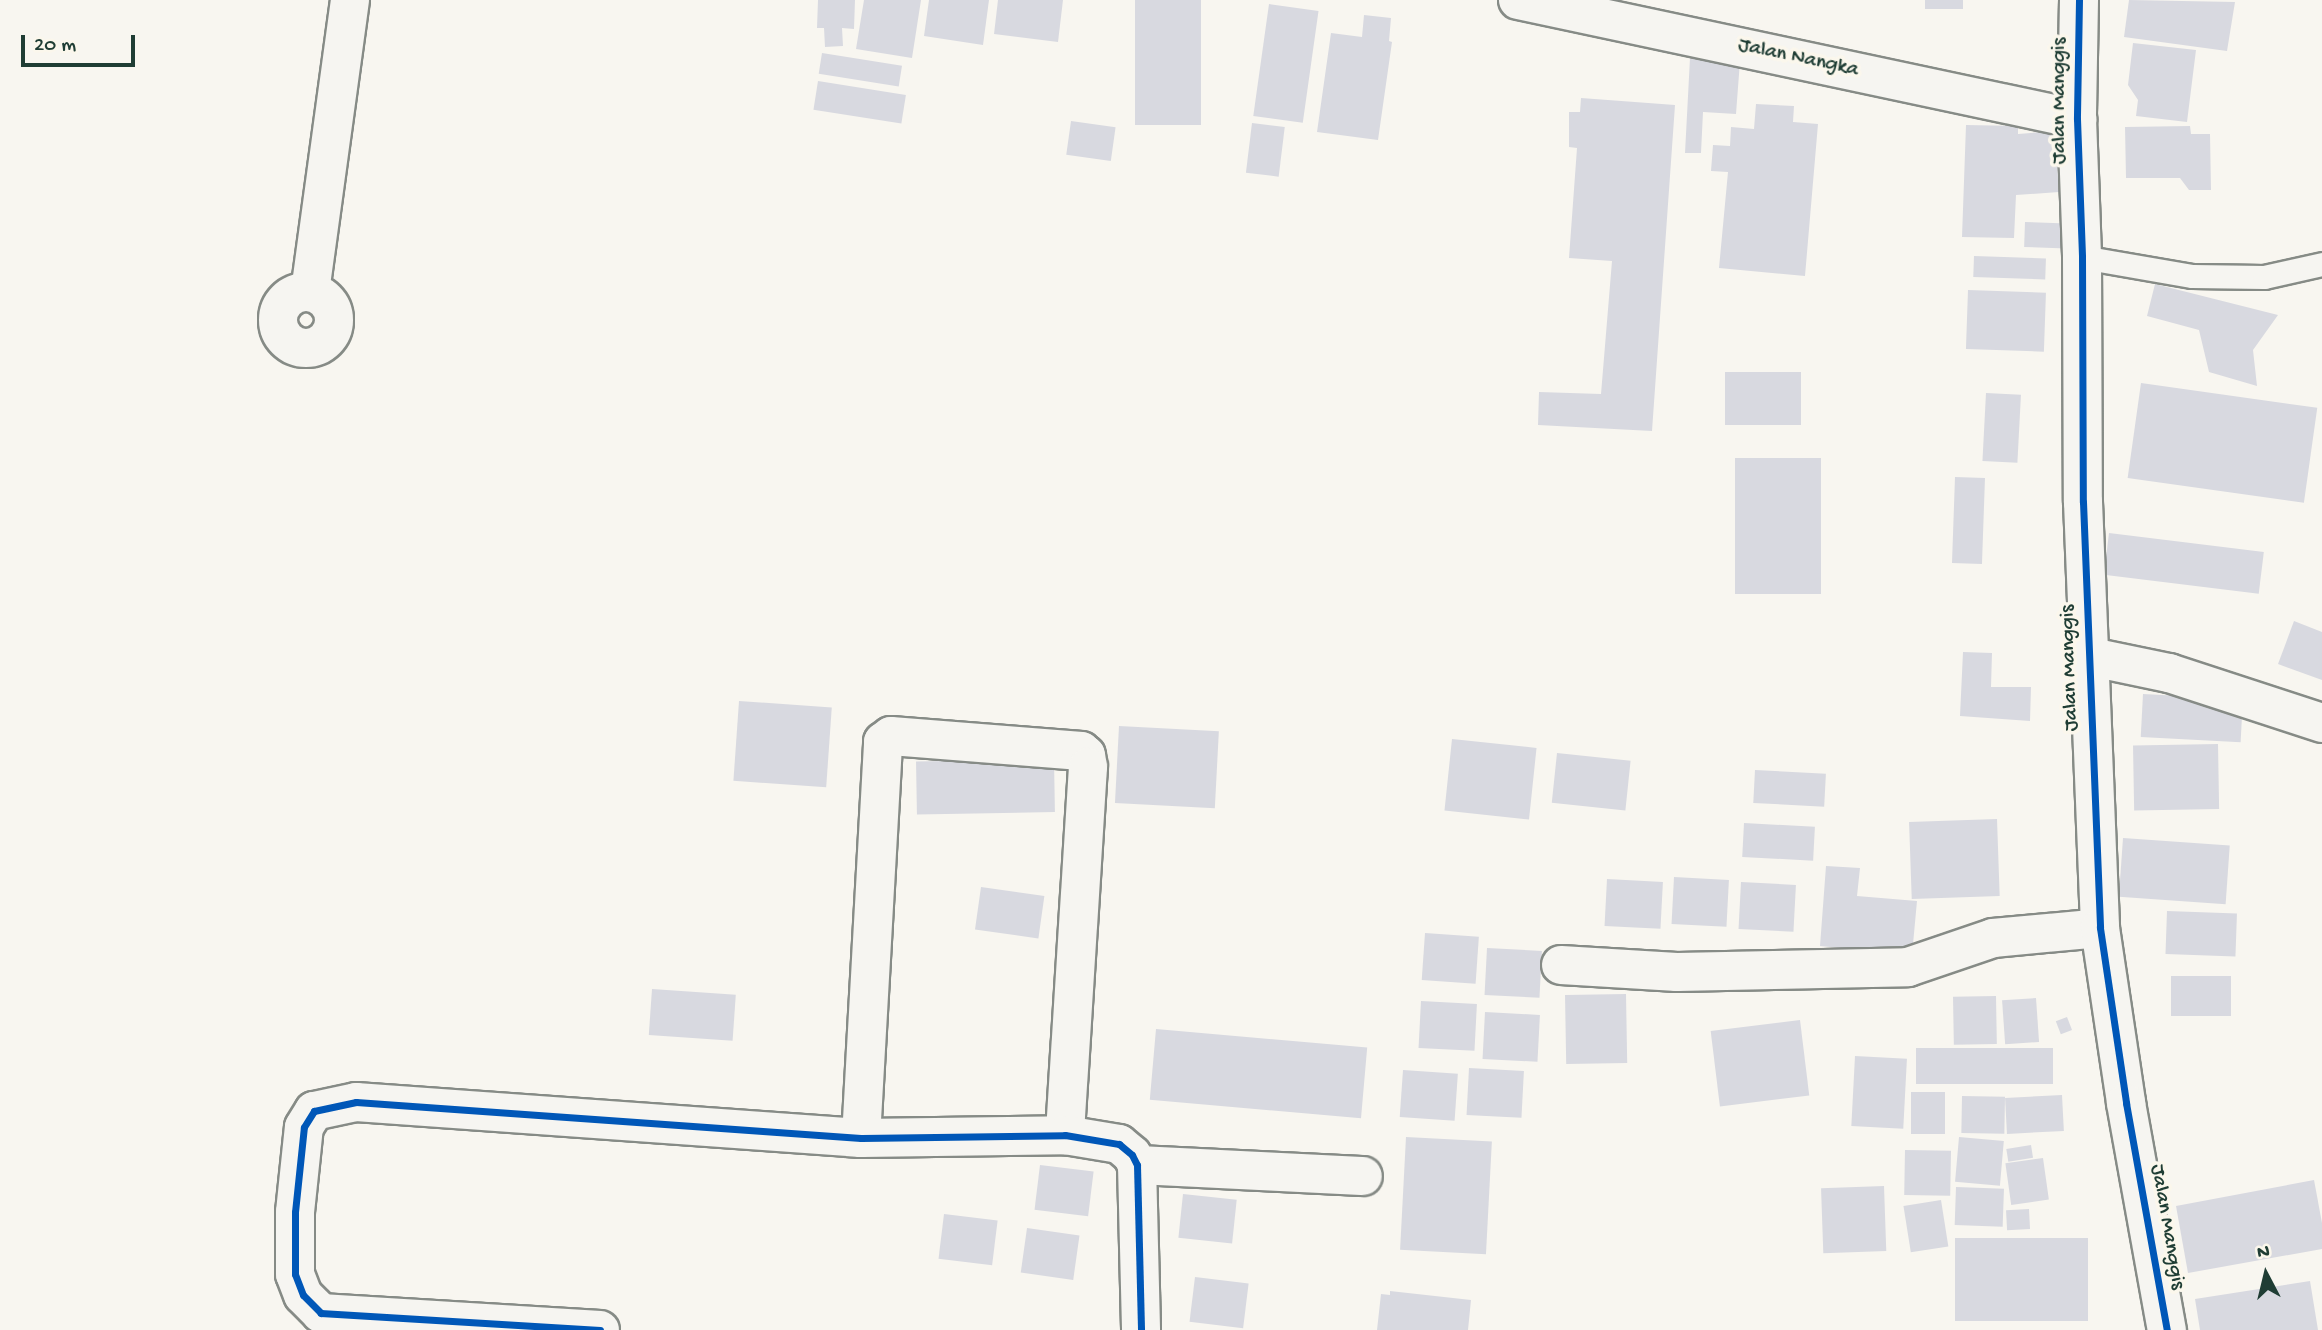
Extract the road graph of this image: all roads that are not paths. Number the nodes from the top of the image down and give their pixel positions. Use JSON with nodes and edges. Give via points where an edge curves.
{"nodes":[{"id":1,"x":350,"y":0,"type":"edge"},
{"id":2,"x":1518,"y":0,"type":"edge"},
{"id":3,"x":2079,"y":0,"type":"edge"},
{"id":4,"x":2077,"y":119,"type":"junction"},
{"id":5,"x":2082,"y":257,"type":"junction"},
{"id":6,"x":2322,"y":264,"type":"edge"},
{"id":7,"x":310,"y":292,"type":"dead end"},
{"id":8,"x":2087,"y":656,"type":"junction"},
{"id":9,"x":2322,"y":723,"type":"edge"},
{"id":10,"x":2100,"y":928,"type":"junction"},
{"id":11,"x":1561,"y":965,"type":"dead end"},
{"id":12,"x":1065,"y":1135,"type":"junction"},
{"id":13,"x":861,"y":1138,"type":"junction"},
{"id":14,"x":1137,"y":1165,"type":"junction"},
{"id":15,"x":1363,"y":1176,"type":"dead end"},
{"id":16,"x":600,"y":1330,"type":"edge"},
{"id":17,"x":1141,"y":1330,"type":"edge"},
{"id":18,"x":2167,"y":1330,"type":"edge"}],
"edges":[{"from":1,"to":7,"type":"street"},
{"from":2,"to":4,"type":"street","name":"Jalan Nangka"},
{"from":3,"to":4,"type":"street","name":"Jalan Manggis"},
{"from":4,"to":5,"type":"street","name":"Jalan Manggis"},
{"from":5,"to":6,"type":"lane","via":[[2192,276],[2264,278]]},
{"from":5,"to":8,"type":"street","name":"Jalan Manggis"},
{"from":8,"to":9,"type":"street","via":[[2169,673]]},
{"from":8,"to":10,"type":"street","name":"Jalan Manggis"},
{"from":10,"to":11,"type":"street","via":[[1993,939],[1908,967],[1677,972]]},
{"from":10,"to":18,"type":"street","name":"Jalan Manggis"},
{"from":12,"to":13,"type":"street"},
{"from":12,"to":13,"type":"street","via":[[1086,755],[891,736],[883,742]]},
{"from":12,"to":14,"type":"street","via":[[1119,1144]]},
{"from":13,"to":16,"type":"street","via":[[356,1102],[314,1111],[304,1128],[295,1212],[295,1274],[303,1296],[321,1313]]},
{"from":14,"to":15,"type":"street"},
{"from":14,"to":17,"type":"street"}]}
